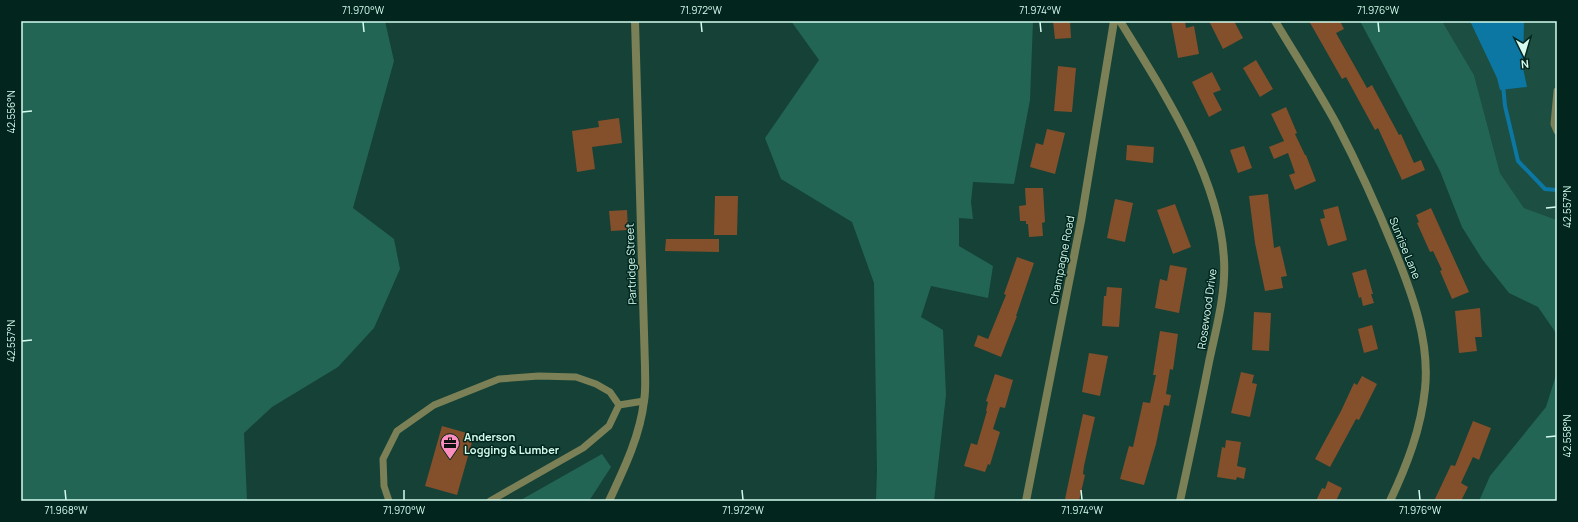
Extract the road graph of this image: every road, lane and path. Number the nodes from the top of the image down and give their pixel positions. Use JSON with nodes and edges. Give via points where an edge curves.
{"nodes":[{"id":1,"x":635,"y":21,"type":"edge"},
{"id":2,"x":1114,"y":21,"type":"edge"},
{"id":3,"x":1120,"y":21,"type":"edge"},
{"id":4,"x":1275,"y":21,"type":"edge"},
{"id":5,"x":1557,"y":91,"type":"edge"},
{"id":6,"x":1557,"y":132,"type":"edge"},
{"id":7,"x":644,"y":401,"type":"junction"},
{"id":8,"x":619,"y":405,"type":"junction"},
{"id":9,"x":389,"y":501,"type":"edge"},
{"id":10,"x":490,"y":501,"type":"edge"},
{"id":11,"x":609,"y":501,"type":"edge"},
{"id":12,"x":1026,"y":501,"type":"edge"},
{"id":13,"x":1180,"y":501,"type":"edge"},
{"id":14,"x":1390,"y":501,"type":"edge"}],
"edges":[{"from":1,"to":7,"type":"street","name":"Partridge Street"},
{"from":2,"to":12,"type":"street","name":"Champagne Road","via":[[1081,221]]},
{"from":3,"to":13,"type":"street","name":"Rosewood Drive","via":[[1185,133],[1201,166],[1217,212],[1222,239],[1224,261],[1221,302]]},
{"from":4,"to":14,"type":"street","name":"Sunrise Lane","via":[[1352,155],[1401,266],[1420,326],[1425,366],[1423,406],[1412,450]]},
{"from":5,"to":6,"type":"lane","via":[[1554,109]]},
{"from":7,"to":8,"type":"lane"},
{"from":7,"to":11,"type":"street","name":"Partridge Street","via":[[626,464]]},
{"from":8,"to":9,"type":"lane","via":[[610,392],[596,384],[576,377],[539,376],[499,379],[434,405],[397,431],[383,460],[384,486]]},
{"from":8,"to":10,"type":"lane","via":[[610,426],[583,448]]}]}
